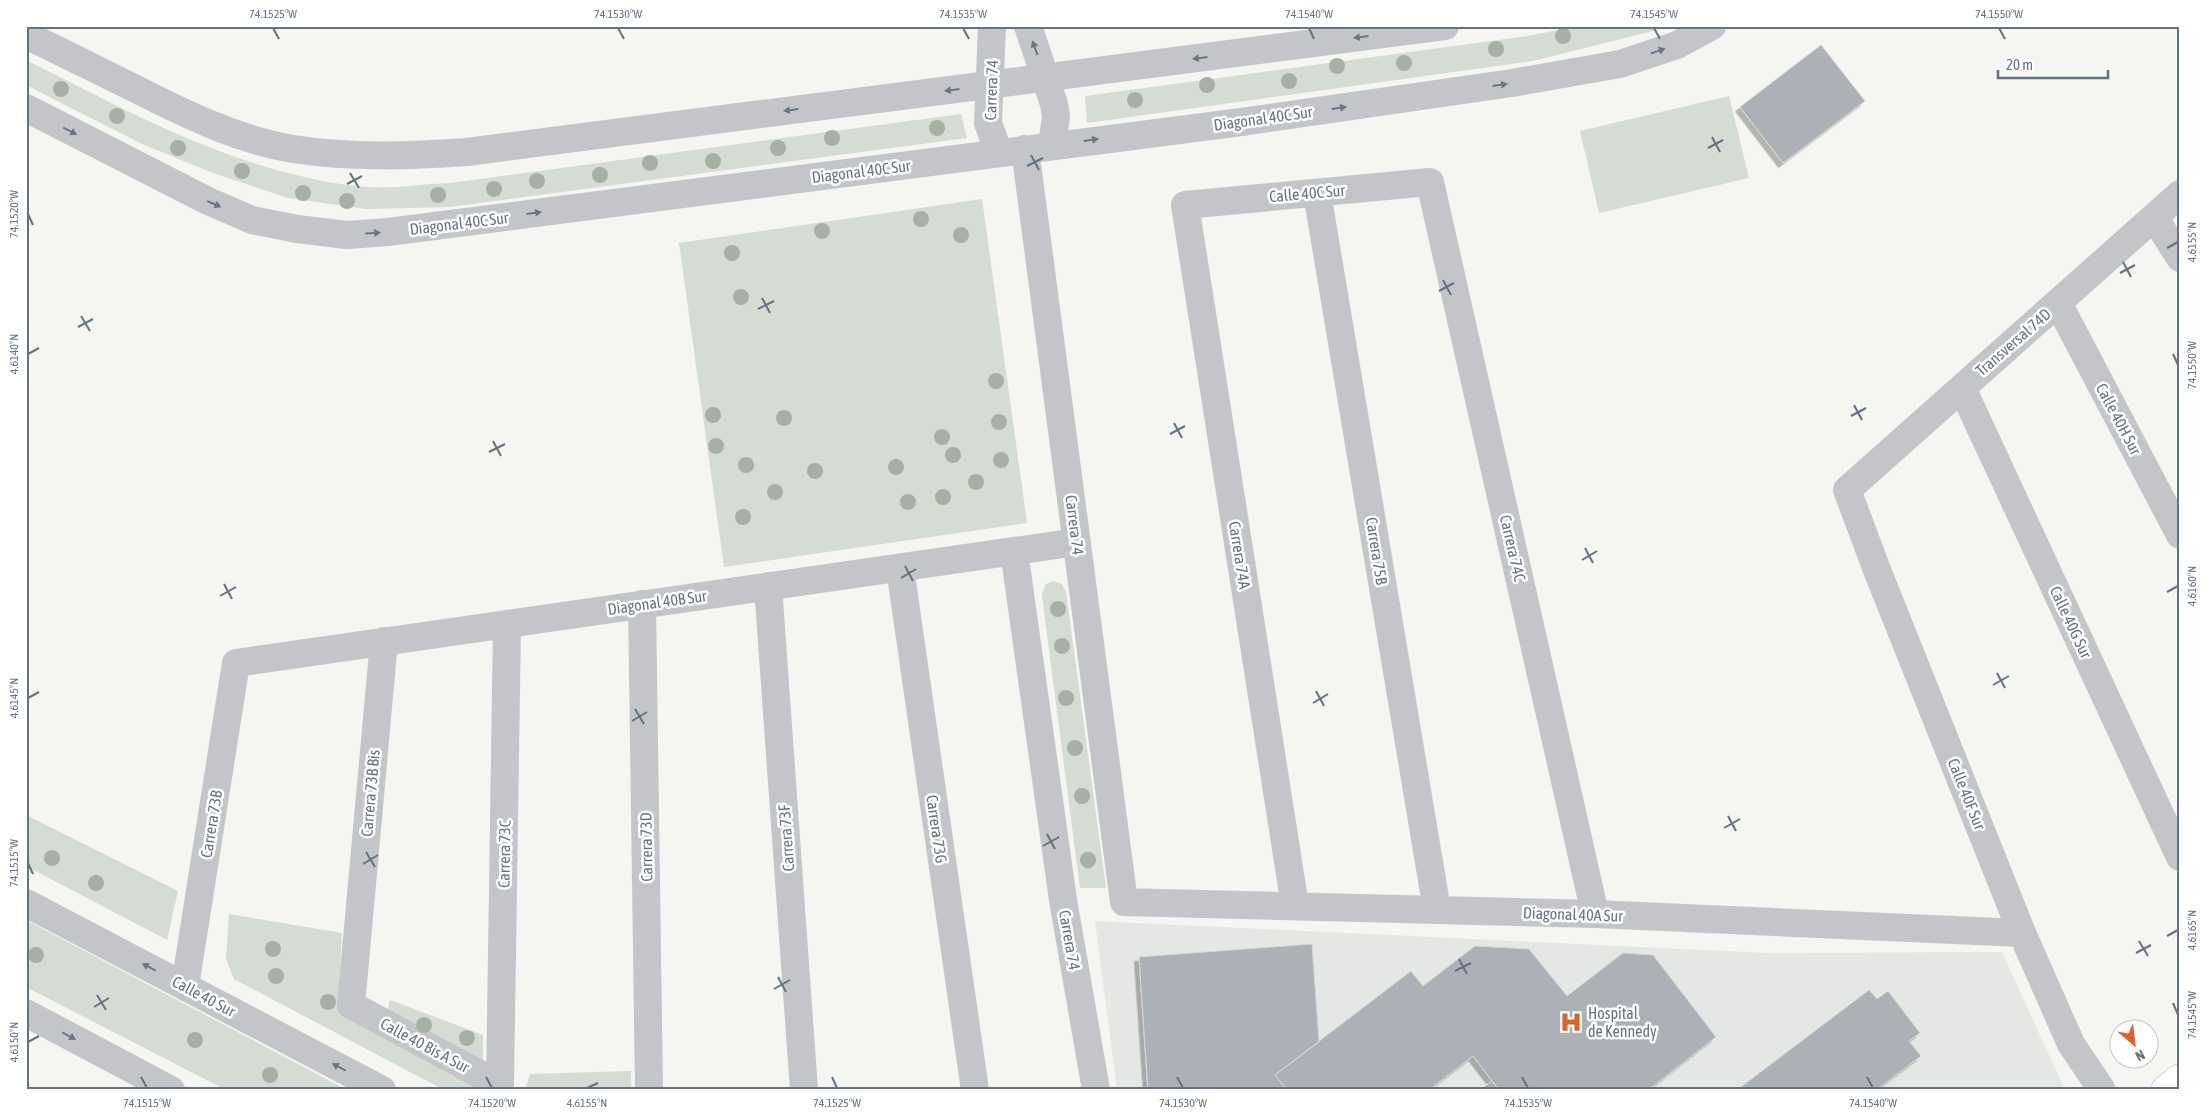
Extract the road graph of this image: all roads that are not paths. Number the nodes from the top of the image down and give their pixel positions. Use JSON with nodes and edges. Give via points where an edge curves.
{"nodes":[{"id":1,"x":992,"y":26,"type":"edge"},
{"id":2,"x":1028,"y":26,"type":"edge"},
{"id":3,"x":1444,"y":26,"type":"edge"},
{"id":4,"x":1712,"y":26,"type":"edge"},
{"id":5,"x":26,"y":35,"type":"edge"},
{"id":6,"x":1045,"y":78,"type":"junction"},
{"id":7,"x":989,"y":85,"type":"junction"},
{"id":8,"x":26,"y":108,"type":"edge"},
{"id":9,"x":1052,"y":146,"type":"junction"},
{"id":10,"x":1025,"y":149,"type":"junction"},
{"id":11,"x":999,"y":153,"type":"junction"},
{"id":12,"x":1430,"y":182,"type":"joint"},
{"id":13,"x":1317,"y":193,"type":"junction"},
{"id":14,"x":2180,"y":194,"type":"edge"},
{"id":15,"x":1185,"y":204,"type":"joint"},
{"id":16,"x":2154,"y":217,"type":"junction"},
{"id":17,"x":2180,"y":258,"type":"edge"},
{"id":18,"x":2058,"y":303,"type":"junction"},
{"id":19,"x":1962,"y":388,"type":"junction"},
{"id":20,"x":1847,"y":490,"type":"joint"},
{"id":21,"x":2180,"y":535,"type":"edge"},
{"id":22,"x":1077,"y":542,"type":"junction"},
{"id":23,"x":1014,"y":551,"type":"junction"},
{"id":24,"x":900,"y":568,"type":"junction"},
{"id":25,"x":768,"y":586,"type":"junction"},
{"id":26,"x":642,"y":604,"type":"junction"},
{"id":27,"x":508,"y":624,"type":"junction"},
{"id":28,"x":384,"y":641,"type":"junction"},
{"id":29,"x":236,"y":663,"type":"joint"},
{"id":30,"x":2180,"y":857,"type":"edge"},
{"id":31,"x":1124,"y":902,"type":"joint"},
{"id":32,"x":26,"y":903,"type":"edge"},
{"id":33,"x":1295,"y":906,"type":"junction"},
{"id":34,"x":1437,"y":910,"type":"junction"},
{"id":35,"x":1595,"y":914,"type":"junction"},
{"id":36,"x":2022,"y":932,"type":"junction"},
{"id":37,"x":185,"y":986,"type":"junction"},
{"id":38,"x":351,"y":1005,"type":"joint"},
{"id":39,"x":26,"y":1013,"type":"edge"},
{"id":40,"x":2180,"y":1078,"type":"edge"},
{"id":41,"x":500,"y":1084,"type":"joint"},
{"id":42,"x":168,"y":1089,"type":"edge"},
{"id":43,"x":382,"y":1090,"type":"edge"},
{"id":44,"x":649,"y":1090,"type":"edge"},
{"id":45,"x":804,"y":1090,"type":"edge"},
{"id":46,"x":975,"y":1090,"type":"edge"},
{"id":47,"x":1096,"y":1090,"type":"edge"},
{"id":48,"x":2102,"y":1090,"type":"edge"},
{"id":49,"x":2165,"y":1090,"type":"edge"}],
"edges":[{"from":1,"to":7,"type":"street","name":"Carrera 74"},
{"from":6,"to":2,"type":"street","one_way":true},
{"from":3,"to":6,"type":"street","one_way":true},
{"from":9,"to":4,"type":"street","name":"Diagonal 40C Sur","one_way":true,"via":[[1567,74],[1620,64],[1677,45]]},
{"from":7,"to":5,"type":"street","one_way":true,"via":[[467,152],[401,157],[351,155],[293,149],[256,140],[192,117]]},
{"from":6,"to":7,"type":"street"},
{"from":6,"to":9,"type":"street","via":[[1056,117]]},
{"from":7,"to":11,"type":"street","name":"Carrera 74","via":[[988,123]]},
{"from":8,"to":11,"type":"street","name":"Diagonal 40C Sur","one_way":true,"via":[[208,201],[252,220],[347,234],[388,232]]},
{"from":9,"to":10,"type":"street","name":"Diagonal 40C Sur"},
{"from":10,"to":11,"type":"street","name":"Diagonal 40C Sur"},
{"from":10,"to":22,"type":"street","name":"Carrera 74"},
{"from":12,"to":13,"type":"street","name":"Calle 40C Sur"},
{"from":12,"to":35,"type":"street","name":"Carrera 74C"},
{"from":13,"to":15,"type":"street","name":"Calle 40C Sur"},
{"from":13,"to":34,"type":"street","name":"Carrera 75B"},
{"from":14,"to":16,"type":"street","name":"Transversal 74D"},
{"from":15,"to":33,"type":"street","name":"Carrera 74A"},
{"from":16,"to":17,"type":"street"},
{"from":16,"to":18,"type":"street","name":"Transversal 74D"},
{"from":18,"to":19,"type":"street","name":"Transversal 74D"},
{"from":18,"to":21,"type":"street","name":"Calle 40H Sur"},
{"from":19,"to":20,"type":"street","name":"Transversal 74D"},
{"from":19,"to":30,"type":"street","name":"Calle 40G Sur"},
{"from":20,"to":36,"type":"street","name":"Calle 40F Sur"},
{"from":22,"to":23,"type":"street","name":"Diagonal 40B Sur"},
{"from":22,"to":31,"type":"street","name":"Carrera 74"},
{"from":23,"to":24,"type":"street","name":"Diagonal 40B Sur"},
{"from":23,"to":47,"type":"street","name":"Carrera 74","via":[[1063,900]]},
{"from":24,"to":25,"type":"street","name":"Diagonal 40B Sur"},
{"from":24,"to":46,"type":"street","name":"Carrera 73G"},
{"from":25,"to":26,"type":"street","name":"Diagonal 40B Sur"},
{"from":25,"to":45,"type":"street","name":"Carrera 73F"},
{"from":26,"to":27,"type":"street","name":"Diagonal 40B Sur"},
{"from":26,"to":44,"type":"street","name":"Carrera 73D"},
{"from":27,"to":28,"type":"street","name":"Diagonal 40B Sur"},
{"from":27,"to":41,"type":"street","name":"Carrera 73C"},
{"from":28,"to":29,"type":"street","name":"Diagonal 40B Sur"},
{"from":28,"to":38,"type":"street","name":"Carrera 73B Bis"},
{"from":29,"to":37,"type":"street","name":"Carrera 73B"},
{"from":31,"to":33,"type":"street","name":"Diagonal 40A Sur"},
{"from":37,"to":32,"type":"street","name":"Calle 40 Sur","one_way":true},
{"from":33,"to":34,"type":"street","name":"Diagonal 40A Sur"},
{"from":34,"to":35,"type":"street","name":"Diagonal 40A Sur"},
{"from":35,"to":36,"type":"street","name":"Diagonal 40A Sur"},
{"from":36,"to":48,"type":"street","name":"Calle 40F Sur","via":[[2061,1051]]},
{"from":43,"to":37,"type":"street","name":"Calle 40 Sur","one_way":true},
{"from":38,"to":41,"type":"street","name":"Calle 40 Bis A Sur"},
{"from":39,"to":42,"type":"street","one_way":true},
{"from":40,"to":49,"type":"main road"}]}
